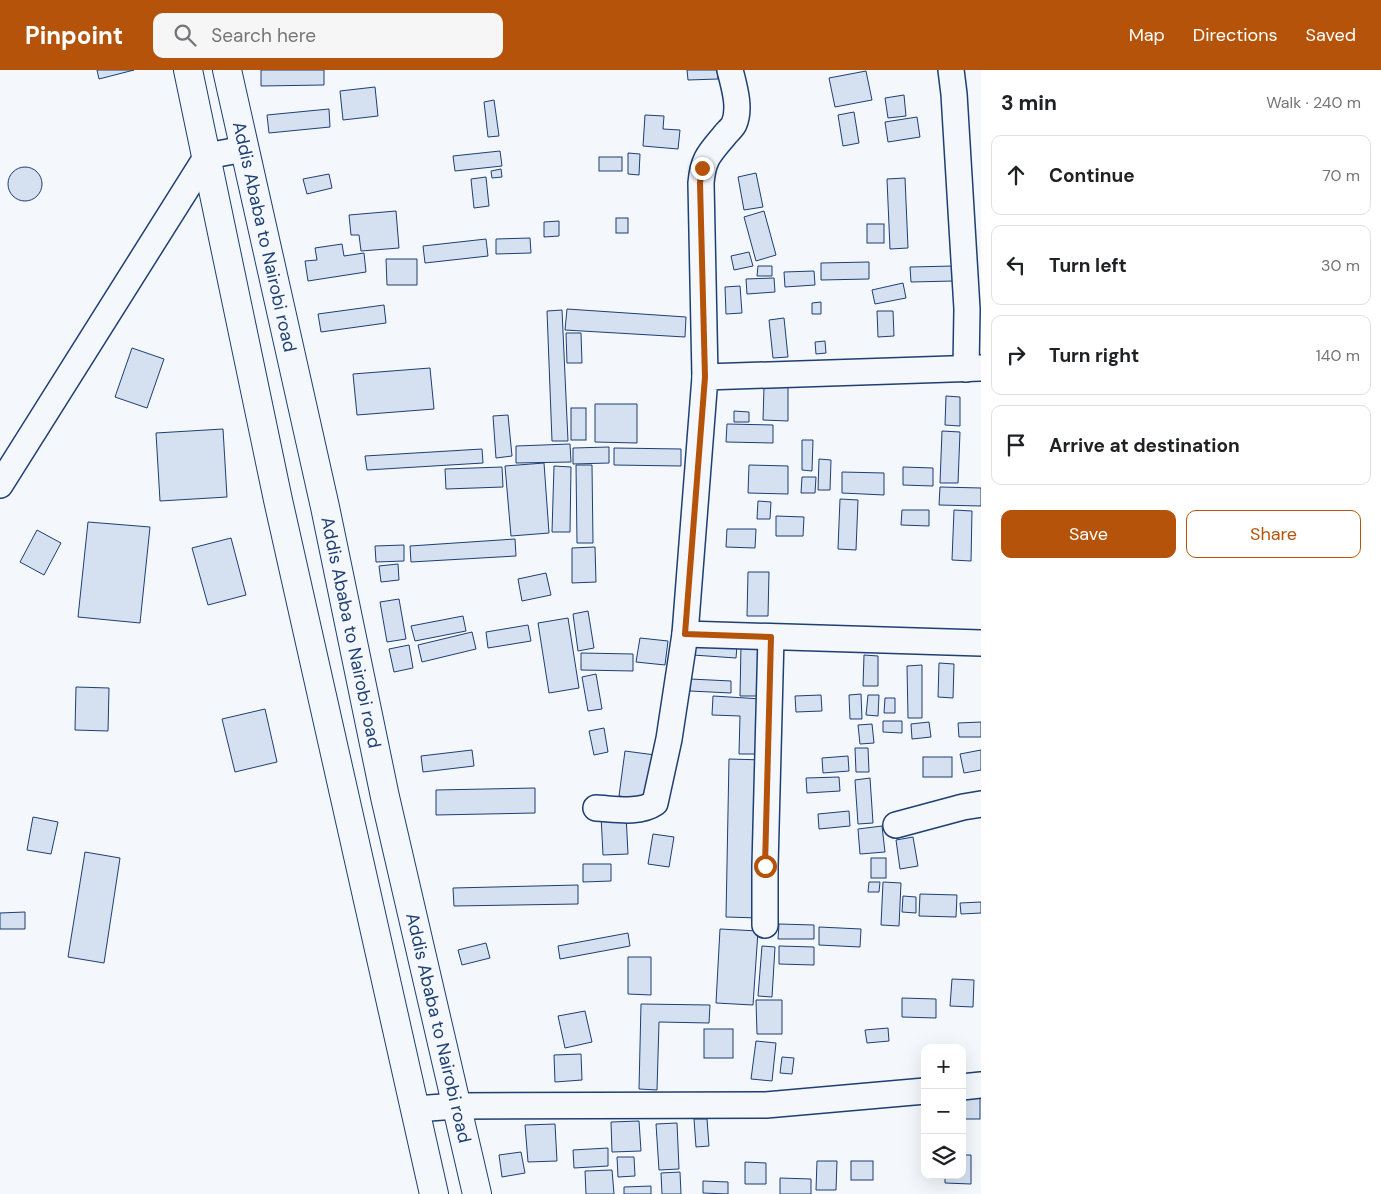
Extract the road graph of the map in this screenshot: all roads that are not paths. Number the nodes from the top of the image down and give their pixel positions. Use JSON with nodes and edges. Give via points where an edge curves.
{"nodes":[{"id":1,"x":188,"y":70,"type":"edge"},
{"id":2,"x":226,"y":70,"type":"edge"},
{"id":3,"x":730,"y":70,"type":"edge"},
{"id":4,"x":950,"y":70,"type":"edge"},
{"id":5,"x":244,"y":149,"type":"junction"},
{"id":6,"x":207,"y":156,"type":"junction"},
{"id":7,"x":973,"y":369,"type":"edge"},
{"id":8,"x":705,"y":377,"type":"junction"},
{"id":9,"x":0,"y":485,"type":"edge"},
{"id":10,"x":685,"y":634,"type":"junction"},
{"id":11,"x":771,"y":637,"type":"junction"},
{"id":12,"x":981,"y":643,"type":"edge"},
{"id":13,"x":981,"y":804,"type":"edge"},
{"id":14,"x":596,"y":808,"type":"dead end"},
{"id":15,"x":896,"y":825,"type":"dead end"},
{"id":16,"x":765,"y":925,"type":"dead end"},
{"id":17,"x":981,"y":1085,"type":"edge"},
{"id":18,"x":966,"y":1087,"type":"edge"},
{"id":19,"x":921,"y":1091,"type":"edge"},
{"id":20,"x":456,"y":1106,"type":"junction"},
{"id":21,"x":416,"y":1110,"type":"junction"},
{"id":22,"x":434,"y":1194,"type":"edge"},
{"id":23,"x":477,"y":1194,"type":"edge"}],
"edges":[{"from":1,"to":6,"type":"highway","name":"Addis Ababa to Nairobi road"},
{"from":2,"to":5,"type":"highway","name":"Addis Ababa to Nairobi road"},
{"from":3,"to":8,"type":"street","via":[[736,95],[734,124],[707,156],[700,183]]},
{"from":4,"to":7,"type":"street"},
{"from":5,"to":6,"type":"street"},
{"from":5,"to":20,"type":"highway","name":"Addis Ababa to Nairobi road"},
{"from":6,"to":9,"type":"street"},
{"from":6,"to":21,"type":"highway","name":"Addis Ababa to Nairobi road","via":[[278,500]]},
{"from":7,"to":8,"type":"street"},
{"from":8,"to":10,"type":"street"},
{"from":10,"to":11,"type":"street"},
{"from":10,"to":14,"type":"street","via":[[669,739],[655,803],[640,809]]},
{"from":11,"to":12,"type":"street"},
{"from":11,"to":16,"type":"street"},
{"from":13,"to":15,"type":"street"},
{"from":17,"to":18,"type":"street"},
{"from":19,"to":20,"type":"street","via":[[766,1105]]},
{"from":20,"to":21,"type":"street"},
{"from":20,"to":23,"type":"highway","name":"Addis Ababa to Nairobi road"},
{"from":21,"to":22,"type":"highway","name":"Addis Ababa to Nairobi road"}]}
